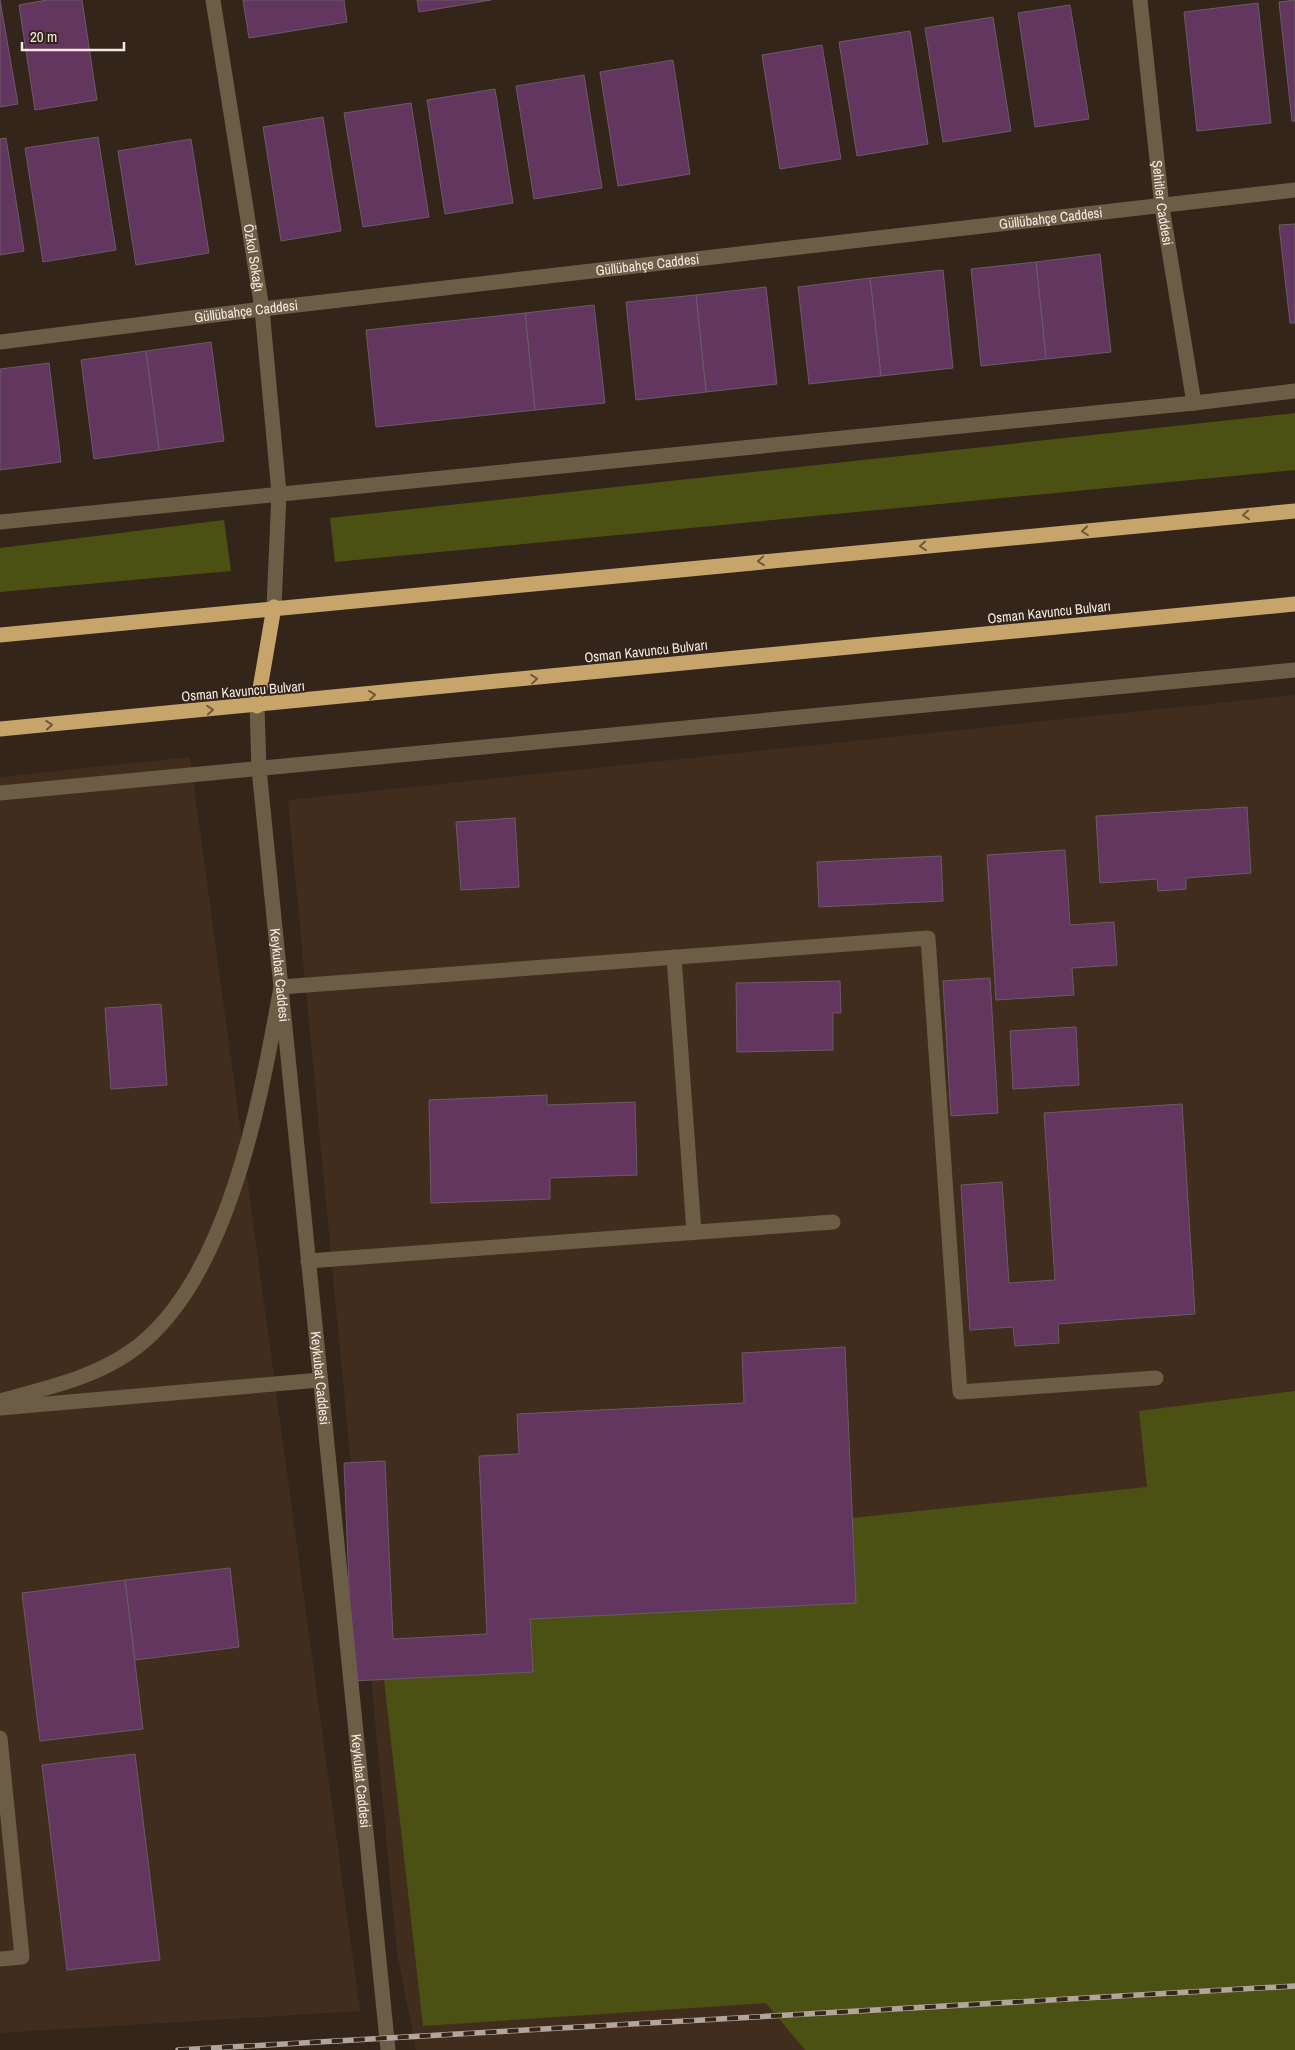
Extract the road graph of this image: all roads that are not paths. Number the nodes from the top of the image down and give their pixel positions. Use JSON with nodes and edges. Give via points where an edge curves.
{"nodes":[{"id":1,"x":213,"y":0,"type":"edge"},
{"id":2,"x":1140,"y":0,"type":"edge"},
{"id":3,"x":1295,"y":190,"type":"edge"},
{"id":4,"x":1162,"y":207,"type":"junction"},
{"id":5,"x":262,"y":308,"type":"junction"},
{"id":6,"x":0,"y":342,"type":"edge"},
{"id":7,"x":1295,"y":391,"type":"edge"},
{"id":8,"x":1194,"y":403,"type":"junction"},
{"id":9,"x":279,"y":494,"type":"junction"},
{"id":10,"x":1295,"y":511,"type":"edge"},
{"id":11,"x":0,"y":522,"type":"edge"},
{"id":12,"x":1295,"y":604,"type":"edge"},
{"id":13,"x":274,"y":607,"type":"junction"},
{"id":14,"x":0,"y":635,"type":"edge"},
{"id":15,"x":1295,"y":670,"type":"edge"},
{"id":16,"x":257,"y":706,"type":"junction"},
{"id":17,"x":0,"y":729,"type":"edge"},
{"id":18,"x":259,"y":769,"type":"junction"},
{"id":19,"x":0,"y":793,"type":"edge"},
{"id":20,"x":674,"y":957,"type":"junction"},
{"id":21,"x":281,"y":987,"type":"junction"},
{"id":22,"x":833,"y":1222,"type":"dead end"},
{"id":23,"x":694,"y":1232,"type":"junction"},
{"id":24,"x":308,"y":1261,"type":"junction"},
{"id":25,"x":1156,"y":1378,"type":"dead end"},
{"id":26,"x":320,"y":1380,"type":"junction"},
{"id":27,"x":0,"y":1401,"type":"edge"},
{"id":28,"x":0,"y":1408,"type":"edge"},
{"id":29,"x":0,"y":1738,"type":"edge"},
{"id":30,"x":0,"y":1959,"type":"edge"},
{"id":31,"x":388,"y":2050,"type":"edge"}],
"edges":[{"from":1,"to":5,"type":"street","name":"Özkol Sokağı"},
{"from":2,"to":4,"type":"street","name":"Şehitler Caddesi"},
{"from":3,"to":4,"type":"street","name":"Güllübahçe Caddesi"},
{"from":4,"to":5,"type":"street","name":"Güllübahçe Caddesi"},
{"from":4,"to":8,"type":"street","name":"Şehitler Caddesi"},
{"from":5,"to":6,"type":"street","name":"Güllübahçe Caddesi"},
{"from":5,"to":9,"type":"street","name":"Özkol Sokağı"},
{"from":7,"to":8,"type":"street"},
{"from":8,"to":9,"type":"street"},
{"from":9,"to":11,"type":"street"},
{"from":9,"to":13,"type":"street","name":"Özkol Sokağı"},
{"from":10,"to":13,"type":"highway","one_way":true},
{"from":16,"to":12,"type":"highway","name":"Osman Kavuncu Bulvarı","one_way":true},
{"from":13,"to":14,"type":"highway"},
{"from":13,"to":16,"type":"highway"},
{"from":15,"to":18,"type":"street"},
{"from":17,"to":16,"type":"highway","name":"Osman Kavuncu Bulvarı","one_way":true},
{"from":16,"to":18,"type":"street","name":"Keykubat Caddesi"},
{"from":18,"to":19,"type":"street"},
{"from":18,"to":21,"type":"street","name":"Keykubat Caddesi"},
{"from":20,"to":21,"type":"street"},
{"from":20,"to":23,"type":"street"},
{"from":20,"to":25,"type":"street","via":[[928,938],[960,1392]]},
{"from":21,"to":24,"type":"street","name":"Keykubat Caddesi"},
{"from":21,"to":27,"type":"street","via":[[252,1122],[233,1188],[209,1250],[181,1300],[151,1335],[110,1365],[87,1376]]},
{"from":22,"to":23,"type":"street"},
{"from":23,"to":24,"type":"street"},
{"from":24,"to":26,"type":"street","name":"Keykubat Caddesi"},
{"from":26,"to":28,"type":"street"},
{"from":26,"to":31,"type":"street","name":"Keykubat Caddesi"},
{"from":29,"to":30,"type":"street","via":[[22,1956]]}]}
